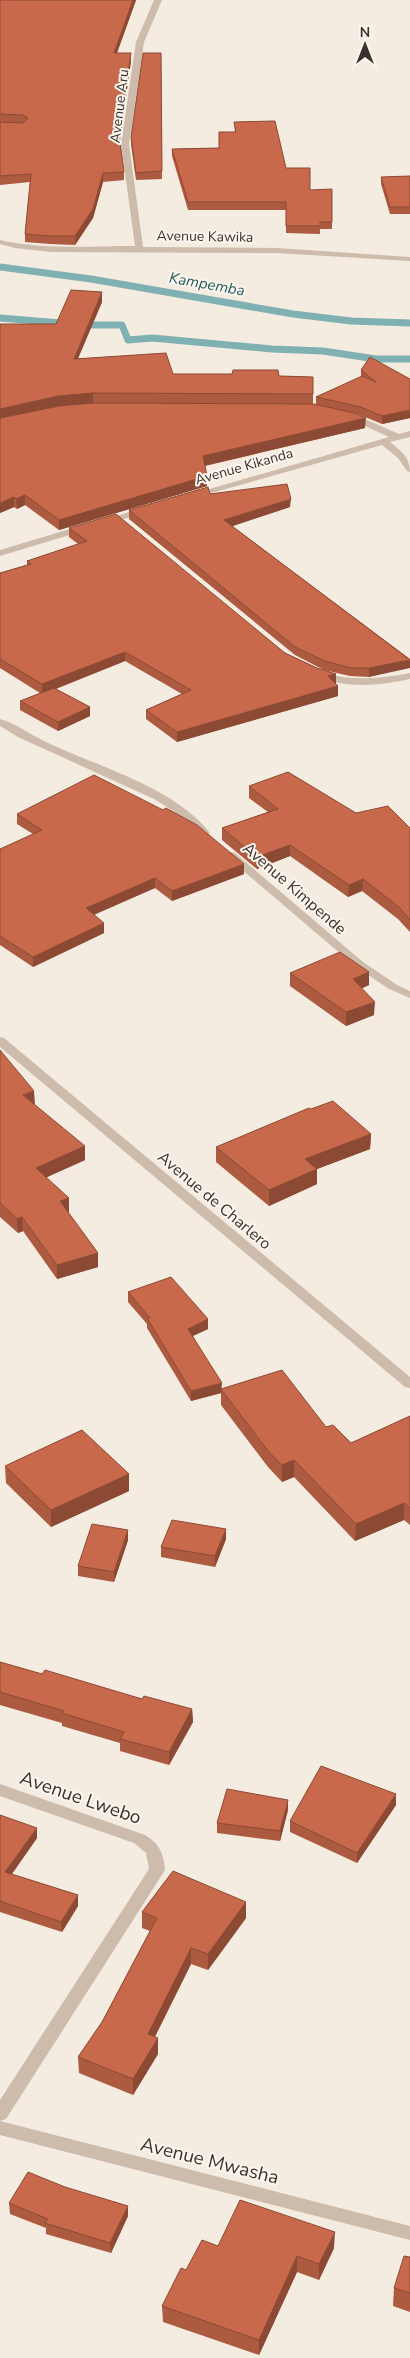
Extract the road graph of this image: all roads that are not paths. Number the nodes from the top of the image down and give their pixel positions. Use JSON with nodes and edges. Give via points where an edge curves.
{"nodes":[{"id":1,"x":158,"y":0,"type":"edge"},
{"id":2,"x":0,"y":242,"type":"edge"},
{"id":3,"x":139,"y":248,"type":"junction"},
{"id":4,"x":410,"y":259,"type":"edge"},
{"id":5,"x":344,"y":414,"type":"edge"},
{"id":6,"x":410,"y":434,"type":"edge"},
{"id":7,"x":396,"y":437,"type":"junction"},
{"id":8,"x":383,"y":441,"type":"junction"},
{"id":9,"x":410,"y":469,"type":"edge"},
{"id":10,"x":183,"y":498,"type":"edge"},
{"id":11,"x":155,"y":506,"type":"edge"},
{"id":12,"x":0,"y":553,"type":"edge"},
{"id":13,"x":314,"y":672,"type":"edge"},
{"id":14,"x":410,"y":676,"type":"edge"},
{"id":15,"x":0,"y":722,"type":"edge"},
{"id":16,"x":410,"y":995,"type":"edge"},
{"id":17,"x":0,"y":1041,"type":"edge"},
{"id":18,"x":410,"y":1384,"type":"edge"},
{"id":19,"x":0,"y":1790,"type":"edge"},
{"id":20,"x":0,"y":2114,"type":"edge"},
{"id":21,"x":0,"y":2128,"type":"edge"},
{"id":22,"x":410,"y":2233,"type":"edge"}],
"edges":[{"from":1,"to":3,"type":"street","name":"Avenue Aru","via":[[140,42],[125,144]]},
{"from":2,"to":3,"type":"street","name":"Avenue Kawika","via":[[43,248]]},
{"from":3,"to":4,"type":"street","name":"Avenue Kawika","via":[[364,254]]},
{"from":5,"to":7,"type":"street"},
{"from":6,"to":7,"type":"street","name":"Avenue Kikanda"},
{"from":7,"to":8,"type":"street","name":"Avenue Kikanda"},
{"from":8,"to":9,"type":"street","via":[[401,456]]},
{"from":8,"to":10,"type":"street","name":"Avenue Kikanda"},
{"from":11,"to":12,"type":"street","via":[[122,521]]},
{"from":13,"to":14,"type":"street","via":[[333,680],[366,684]]},
{"from":15,"to":16,"type":"street","name":"Avenue Kimpende","via":[[179,811],[359,964],[392,987]]},
{"from":17,"to":18,"type":"street","name":"Avenue de Charlero"},
{"from":19,"to":20,"type":"street","name":"Avenue Lwebo","via":[[147,1842],[157,1858],[157,1870]]},
{"from":21,"to":22,"type":"street","name":"Avenue Mwasha"}]}
